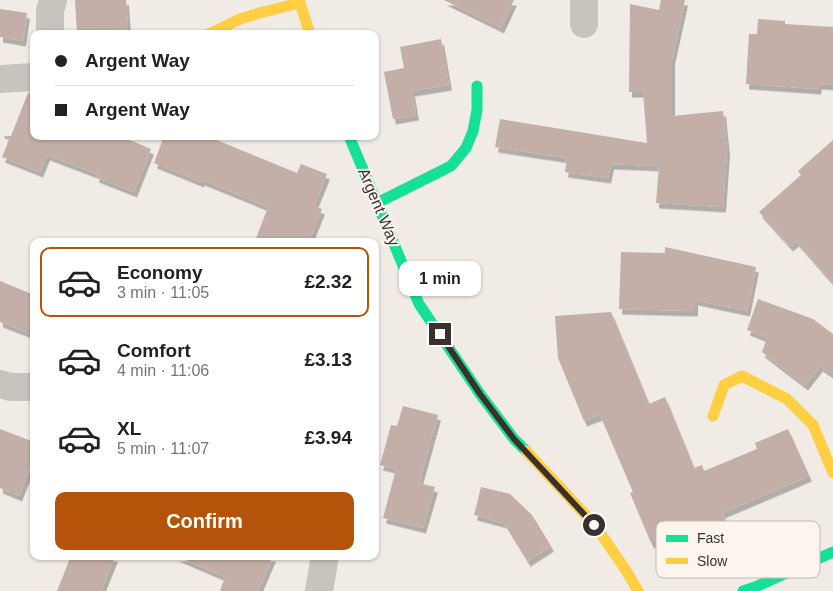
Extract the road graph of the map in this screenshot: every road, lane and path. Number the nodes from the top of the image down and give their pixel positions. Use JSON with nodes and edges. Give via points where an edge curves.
{"nodes":[{"id":1,"x":53,"y":0,"type":"edge"},
{"id":2,"x":300,"y":2,"type":"edge"},
{"id":3,"x":50,"y":30,"type":"edge"},
{"id":4,"x":217,"y":30,"type":"edge"},
{"id":5,"x":309,"y":30,"type":"edge"},
{"id":6,"x":30,"y":77,"type":"edge"},
{"id":7,"x":0,"y":79,"type":"edge"},
{"id":8,"x":477,"y":86,"type":"dead end"},
{"id":9,"x":351,"y":140,"type":"edge"},
{"id":10,"x":376,"y":203,"type":"junction"},
{"id":11,"x":0,"y":384,"type":"edge"},
{"id":12,"x":30,"y":388,"type":"edge"},
{"id":13,"x":713,"y":416,"type":"dead end"},
{"id":14,"x":833,"y":473,"type":"edge"},
{"id":15,"x":833,"y":552,"type":"edge"},
{"id":16,"x":820,"y":558,"type":"edge"},
{"id":17,"x":324,"y":560,"type":"edge"},
{"id":18,"x":775,"y":578,"type":"edge"},
{"id":19,"x":318,"y":591,"type":"edge"},
{"id":20,"x":638,"y":591,"type":"edge"},
{"id":21,"x":743,"y":591,"type":"edge"}],
"edges":[{"from":1,"to":3,"type":"street"},
{"from":2,"to":4,"type":"street","via":[[240,19]]},
{"from":2,"to":5,"type":"street"},
{"from":6,"to":7,"type":"street"},
{"from":8,"to":10,"type":"street","via":[[473,131],[466,148],[451,166]]},
{"from":9,"to":10,"type":"street","name":"Argent Way"},
{"from":10,"to":20,"type":"street","name":"Argent Way","via":[[419,304],[514,439],[594,525]]},
{"from":11,"to":12,"type":"street"},
{"from":13,"to":14,"type":"street","via":[[724,386],[742,376],[787,399],[813,425]]},
{"from":15,"to":16,"type":"street"},
{"from":17,"to":19,"type":"street"},
{"from":18,"to":21,"type":"street"}]}
